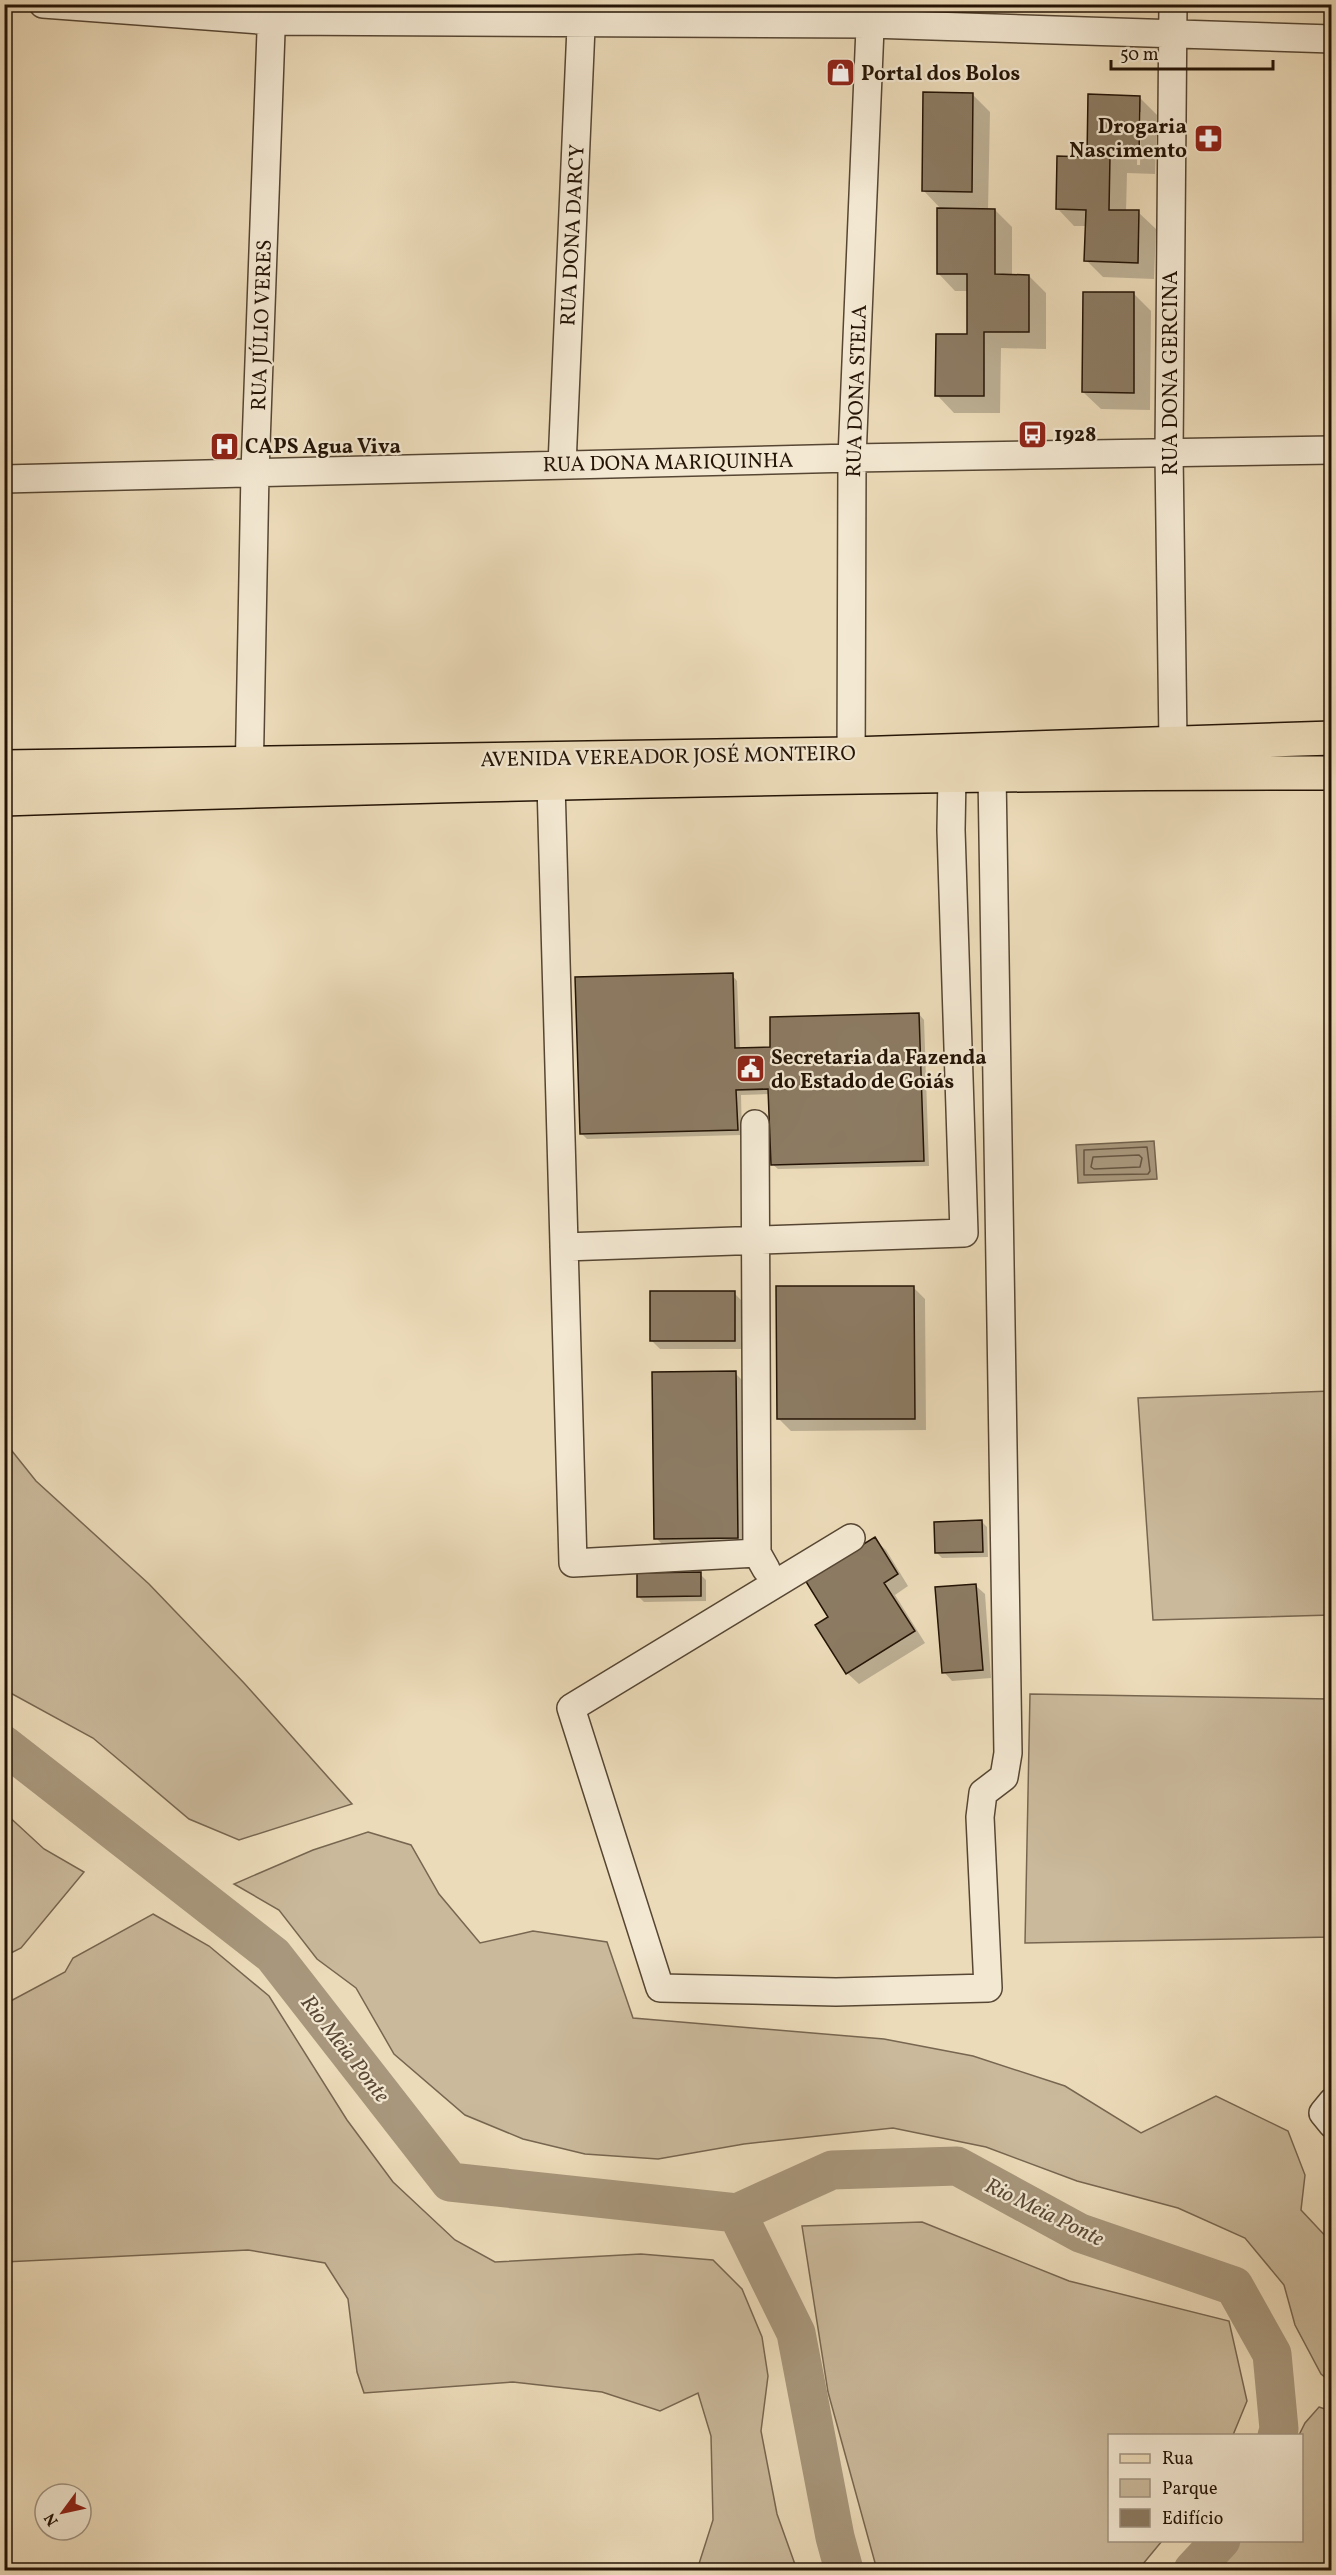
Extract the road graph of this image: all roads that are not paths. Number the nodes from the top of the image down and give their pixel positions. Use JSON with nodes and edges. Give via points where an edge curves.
{"nodes":[{"id":1,"x":43,"y":4,"type":"edge"},
{"id":2,"x":1173,"y":4,"type":"edge"},
{"id":3,"x":272,"y":13,"type":"edge"},
{"id":4,"x":582,"y":13,"type":"edge"},
{"id":5,"x":871,"y":14,"type":"edge"},
{"id":6,"x":1171,"y":33,"type":"junction"},
{"id":7,"x":1332,"y":39,"type":"edge"},
{"id":8,"x":1332,"y":450,"type":"edge"},
{"id":9,"x":1169,"y":453,"type":"junction"},
{"id":10,"x":852,"y":458,"type":"junction"},
{"id":11,"x":562,"y":465,"type":"junction"},
{"id":12,"x":255,"y":471,"type":"junction"},
{"id":13,"x":4,"y":479,"type":"edge"},
{"id":14,"x":1332,"y":738,"type":"edge"},
{"id":15,"x":1173,"y":742,"type":"junction"},
{"id":16,"x":851,"y":765,"type":"junction"},
{"id":17,"x":4,"y":767,"type":"edge"},
{"id":18,"x":1332,"y":772,"type":"edge"},
{"id":19,"x":992,"y":774,"type":"junction"},
{"id":20,"x":952,"y":775,"type":"junction"},
{"id":21,"x":249,"y":777,"type":"junction"},
{"id":22,"x":551,"y":784,"type":"junction"},
{"id":23,"x":4,"y":799,"type":"edge"},
{"id":24,"x":755,"y":1124,"type":"dead end"},
{"id":25,"x":755,"y":1240,"type":"junction"},
{"id":26,"x":564,"y":1247,"type":"junction"},
{"id":27,"x":851,"y":1538,"type":"dead end"},
{"id":28,"x":757,"y":1553,"type":"junction"},
{"id":29,"x":775,"y":1586,"type":"junction"},
{"id":30,"x":1332,"y":2102,"type":"edge"},
{"id":31,"x":1332,"y":2124,"type":"edge"}],
"edges":[{"from":1,"to":3,"type":"street"},
{"from":2,"to":6,"type":"street","name":"RUA DONA GERCINA"},
{"from":3,"to":4,"type":"street"},
{"from":3,"to":12,"type":"street","name":"RUA JÚLIO VERES"},
{"from":4,"to":5,"type":"street"},
{"from":4,"to":11,"type":"street","name":"RUA DONA DARCY"},
{"from":5,"to":6,"type":"street"},
{"from":5,"to":10,"type":"street","name":"RUA DONA STELA"},
{"from":6,"to":7,"type":"street"},
{"from":6,"to":9,"type":"street","name":"RUA DONA GERCINA"},
{"from":8,"to":9,"type":"street","name":"RUA DONA MARIQUINHA"},
{"from":9,"to":10,"type":"street","name":"RUA DONA MARIQUINHA"},
{"from":9,"to":15,"type":"street","name":"RUA DONA GERCINA"},
{"from":10,"to":11,"type":"street","name":"RUA DONA MARIQUINHA"},
{"from":10,"to":16,"type":"street","name":"RUA DONA STELA"},
{"from":11,"to":12,"type":"street","name":"RUA DONA MARIQUINHA"},
{"from":12,"to":13,"type":"street","name":"RUA DONA MARIQUINHA"},
{"from":12,"to":21,"type":"street","name":"RUA JÚLIO VERES"},
{"from":14,"to":15,"type":"main road","name":"AVENIDA VEREADOR JOSÉ MONTEIRO"},
{"from":15,"to":16,"type":"main road","name":"AVENIDA VEREADOR JOSÉ MONTEIRO"},
{"from":16,"to":20,"type":"main road","name":"AVENIDA VEREADOR JOSÉ MONTEIRO"},
{"from":16,"to":21,"type":"main road","name":"AVENIDA VEREADOR JOSÉ MONTEIRO"},
{"from":16,"to":22,"type":"main road","name":"AVENIDA VEREADOR JOSÉ MONTEIRO"},
{"from":17,"to":21,"type":"main road","name":"AVENIDA VEREADOR JOSÉ MONTEIRO"},
{"from":18,"to":19,"type":"main road","name":"AVENIDA VEREADOR JOSÉ MONTEIRO"},
{"from":19,"to":20,"type":"main road","name":"AVENIDA VEREADOR JOSÉ MONTEIRO"},
{"from":19,"to":29,"type":"street","via":[[1008,1753],[1004,1777],[983,1793],[980,1817],[988,1988],[836,1992],[660,1988],[571,1708]]},
{"from":20,"to":25,"type":"street","via":[[964,1233]]},
{"from":21,"to":22,"type":"main road","name":"AVENIDA VEREADOR JOSÉ MONTEIRO"},
{"from":21,"to":23,"type":"main road","name":"AVENIDA VEREADOR JOSÉ MONTEIRO"},
{"from":22,"to":26,"type":"street"},
{"from":24,"to":25,"type":"street"},
{"from":25,"to":26,"type":"street"},
{"from":25,"to":28,"type":"street"},
{"from":26,"to":28,"type":"street","via":[[573,1563]]},
{"from":27,"to":29,"type":"street"},
{"from":28,"to":29,"type":"street"},
{"from":30,"to":31,"type":"street","via":[[1323,2113]]}]}
